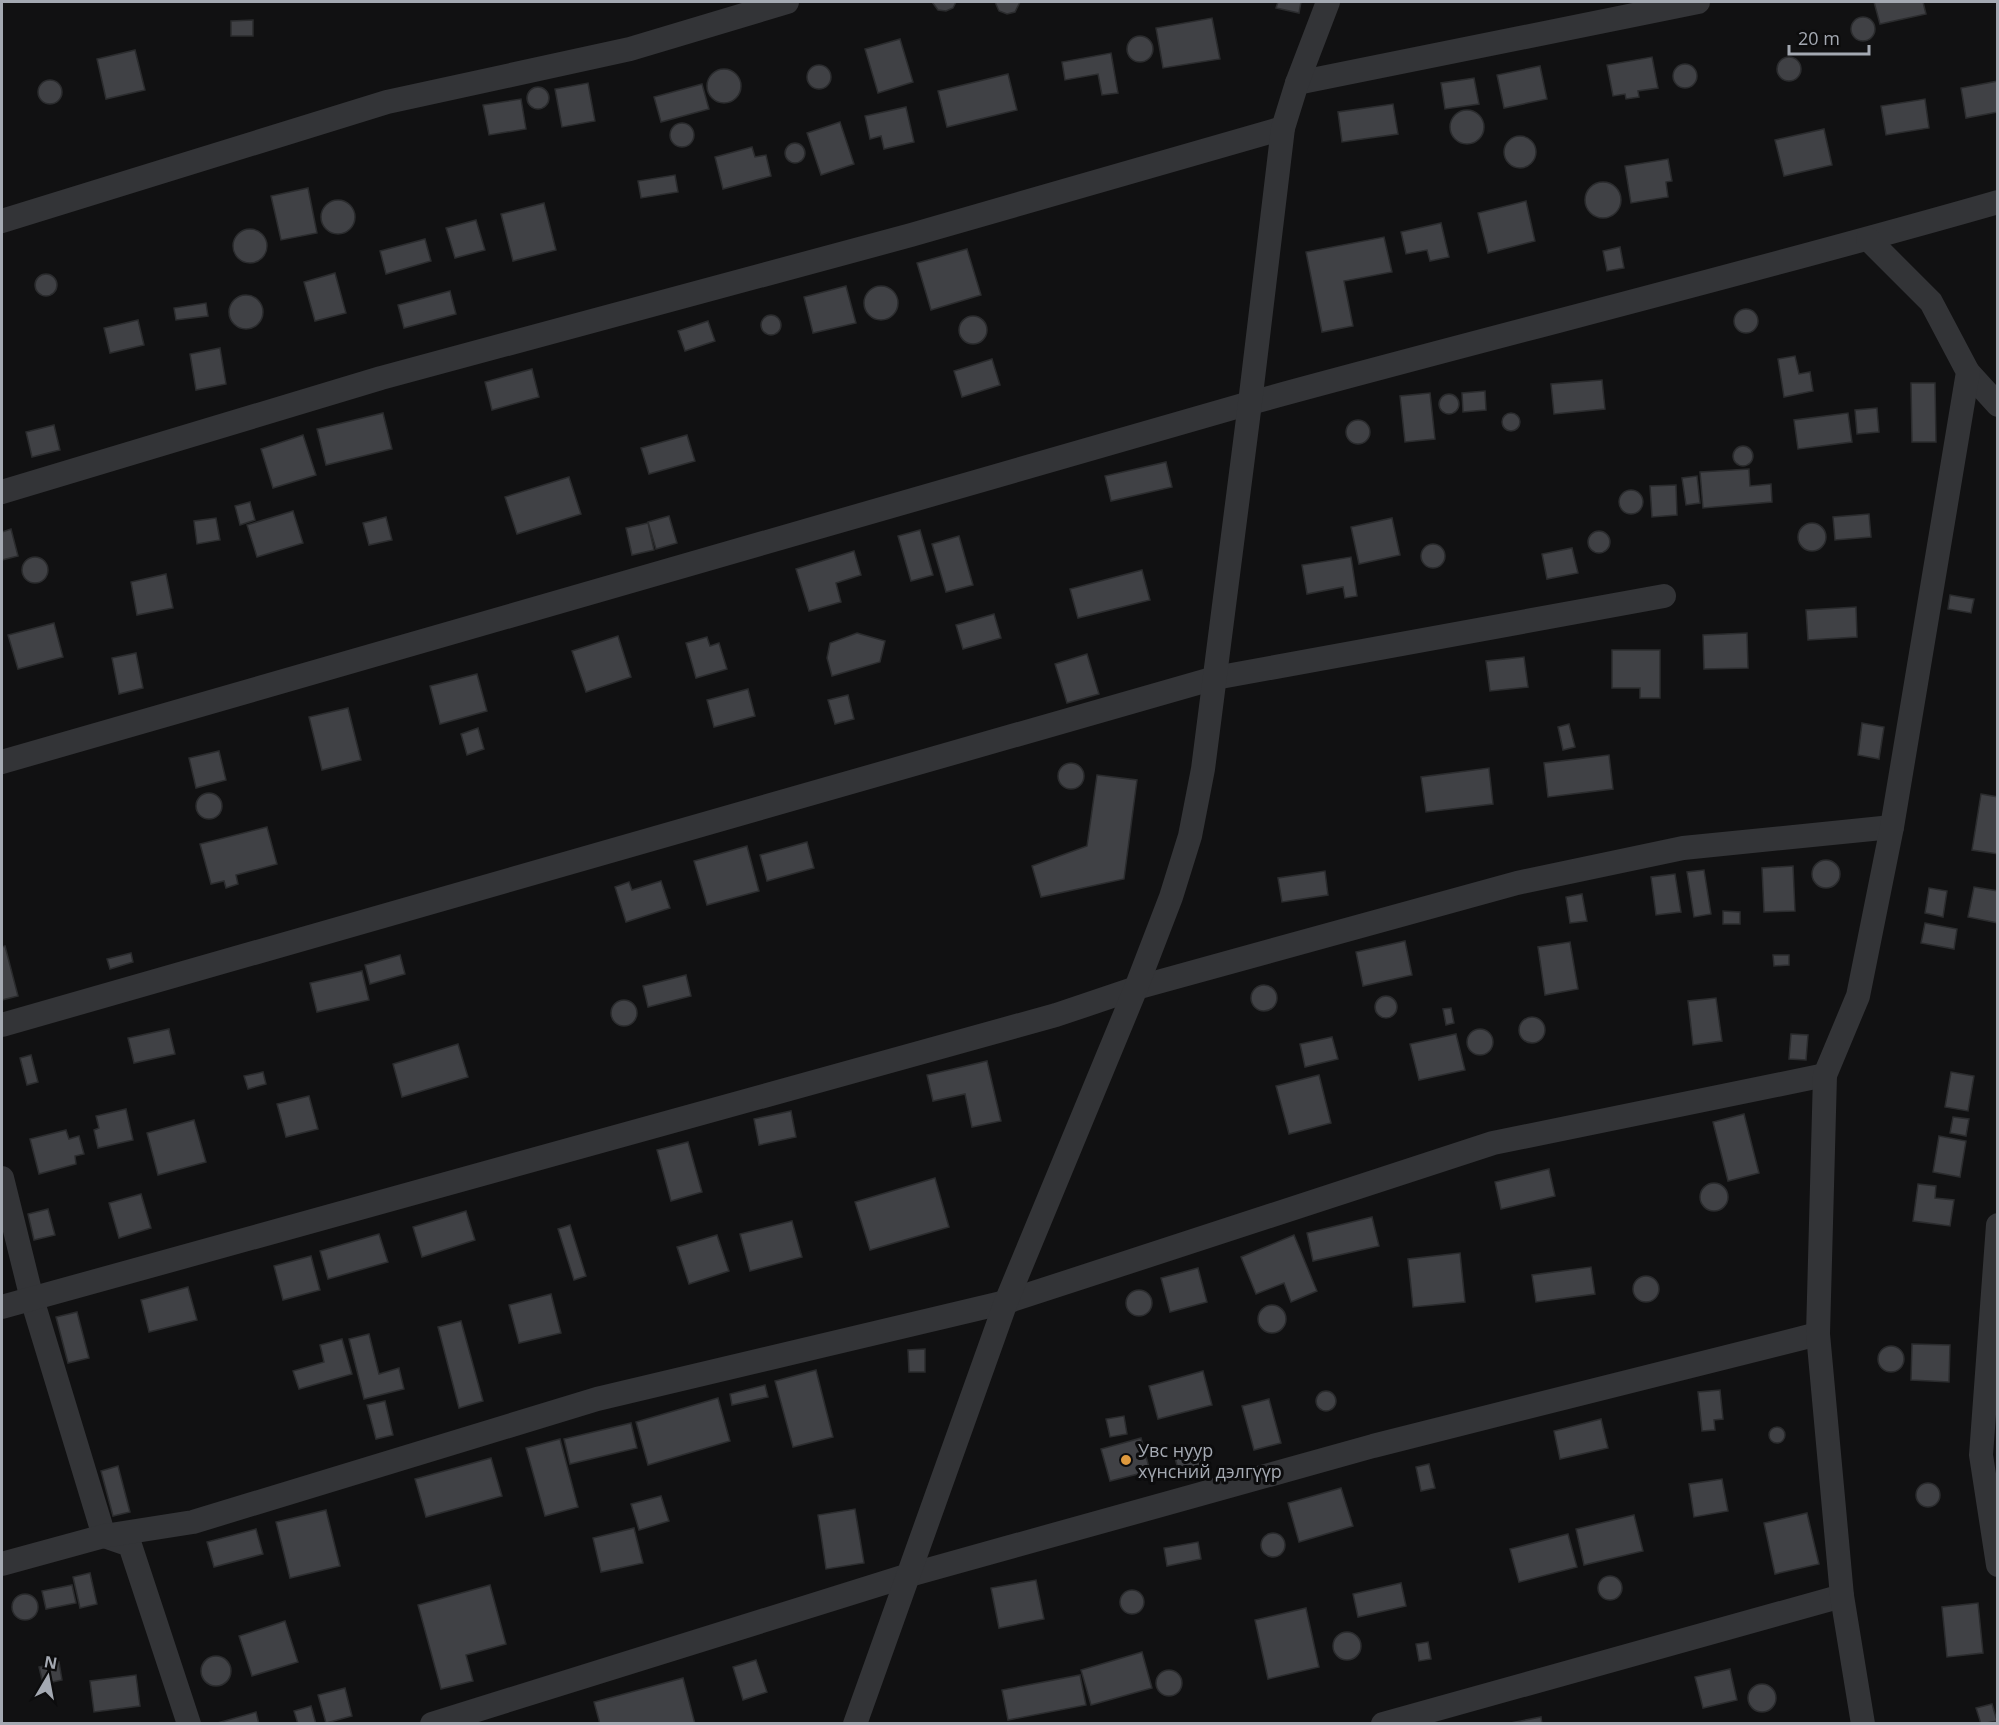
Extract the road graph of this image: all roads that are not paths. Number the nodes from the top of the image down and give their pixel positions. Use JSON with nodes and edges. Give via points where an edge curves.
{"nodes":[{"id":1,"x":788,"y":2,"type":"edge"},
{"id":2,"x":1328,"y":2,"type":"edge"},
{"id":3,"x":1698,"y":2,"type":"edge"},
{"id":4,"x":1297,"y":83,"type":"junction"},
{"id":5,"x":1283,"y":128,"type":"junction"},
{"id":6,"x":1998,"y":202,"type":"edge"},
{"id":7,"x":2,"y":221,"type":"edge"},
{"id":8,"x":1868,"y":239,"type":"junction"},
{"id":9,"x":1968,"y":372,"type":"junction"},
{"id":10,"x":1250,"y":404,"type":"junction"},
{"id":11,"x":1997,"y":405,"type":"edge"},
{"id":12,"x":2,"y":492,"type":"edge"},
{"id":13,"x":1664,"y":596,"type":"dead end"},
{"id":14,"x":1215,"y":678,"type":"junction"},
{"id":15,"x":2,"y":762,"type":"edge"},
{"id":16,"x":1892,"y":827,"type":"junction"},
{"id":17,"x":1136,"y":988,"type":"junction"},
{"id":18,"x":2,"y":1025,"type":"edge"},
{"id":19,"x":1825,"y":1074,"type":"junction"},
{"id":20,"x":2,"y":1178,"type":"edge"},
{"id":21,"x":1998,"y":1225,"type":"edge"},
{"id":22,"x":32,"y":1299,"type":"junction"},
{"id":23,"x":1006,"y":1302,"type":"junction"},
{"id":24,"x":2,"y":1307,"type":"edge"},
{"id":25,"x":1818,"y":1334,"type":"junction"},
{"id":26,"x":104,"y":1536,"type":"junction"},
{"id":27,"x":2,"y":1563,"type":"edge"},
{"id":28,"x":1998,"y":1565,"type":"edge"},
{"id":29,"x":906,"y":1576,"type":"junction"},
{"id":30,"x":1842,"y":1596,"type":"junction"},
{"id":31,"x":189,"y":1724,"type":"edge"},
{"id":32,"x":432,"y":1724,"type":"edge"},
{"id":33,"x":855,"y":1724,"type":"edge"},
{"id":34,"x":1383,"y":1724,"type":"edge"},
{"id":35,"x":1863,"y":1724,"type":"edge"}],
"edges":[{"from":1,"to":7,"type":"street","via":[[630,49],[387,102]]},
{"from":2,"to":4,"type":"street"},
{"from":3,"to":4,"type":"street"},
{"from":4,"to":5,"type":"street"},
{"from":5,"to":10,"type":"street"},
{"from":5,"to":12,"type":"street","via":[[910,236],[381,378]]},
{"from":6,"to":8,"type":"street"},
{"from":8,"to":9,"type":"street","via":[[1931,302]]},
{"from":8,"to":10,"type":"street"},
{"from":9,"to":11,"type":"street"},
{"from":9,"to":16,"type":"street"},
{"from":10,"to":14,"type":"street"},
{"from":10,"to":15,"type":"street"},
{"from":13,"to":14,"type":"street"},
{"from":14,"to":17,"type":"street","via":[[1190,836]]},
{"from":14,"to":18,"type":"street"},
{"from":16,"to":17,"type":"street","via":[[1683,848],[1528,880]]},
{"from":16,"to":19,"type":"street","via":[[1858,996]]},
{"from":17,"to":22,"type":"street","via":[[1056,1015]]},
{"from":17,"to":23,"type":"street"},
{"from":19,"to":23,"type":"street","via":[[1493,1143]]},
{"from":19,"to":25,"type":"street"},
{"from":20,"to":22,"type":"street"},
{"from":21,"to":28,"type":"street","via":[[1981,1455]]},
{"from":22,"to":24,"type":"street"},
{"from":22,"to":26,"type":"street"},
{"from":23,"to":26,"type":"street","via":[[597,1399],[193,1522]]},
{"from":23,"to":29,"type":"street"},
{"from":25,"to":29,"type":"street","via":[[1373,1446]]},
{"from":25,"to":30,"type":"street"},
{"from":26,"to":27,"type":"street"},
{"from":26,"to":31,"type":"street","via":[[130,1545]]},
{"from":29,"to":32,"type":"street"},
{"from":29,"to":33,"type":"street"},
{"from":30,"to":34,"type":"street"},
{"from":30,"to":35,"type":"street"}]}
